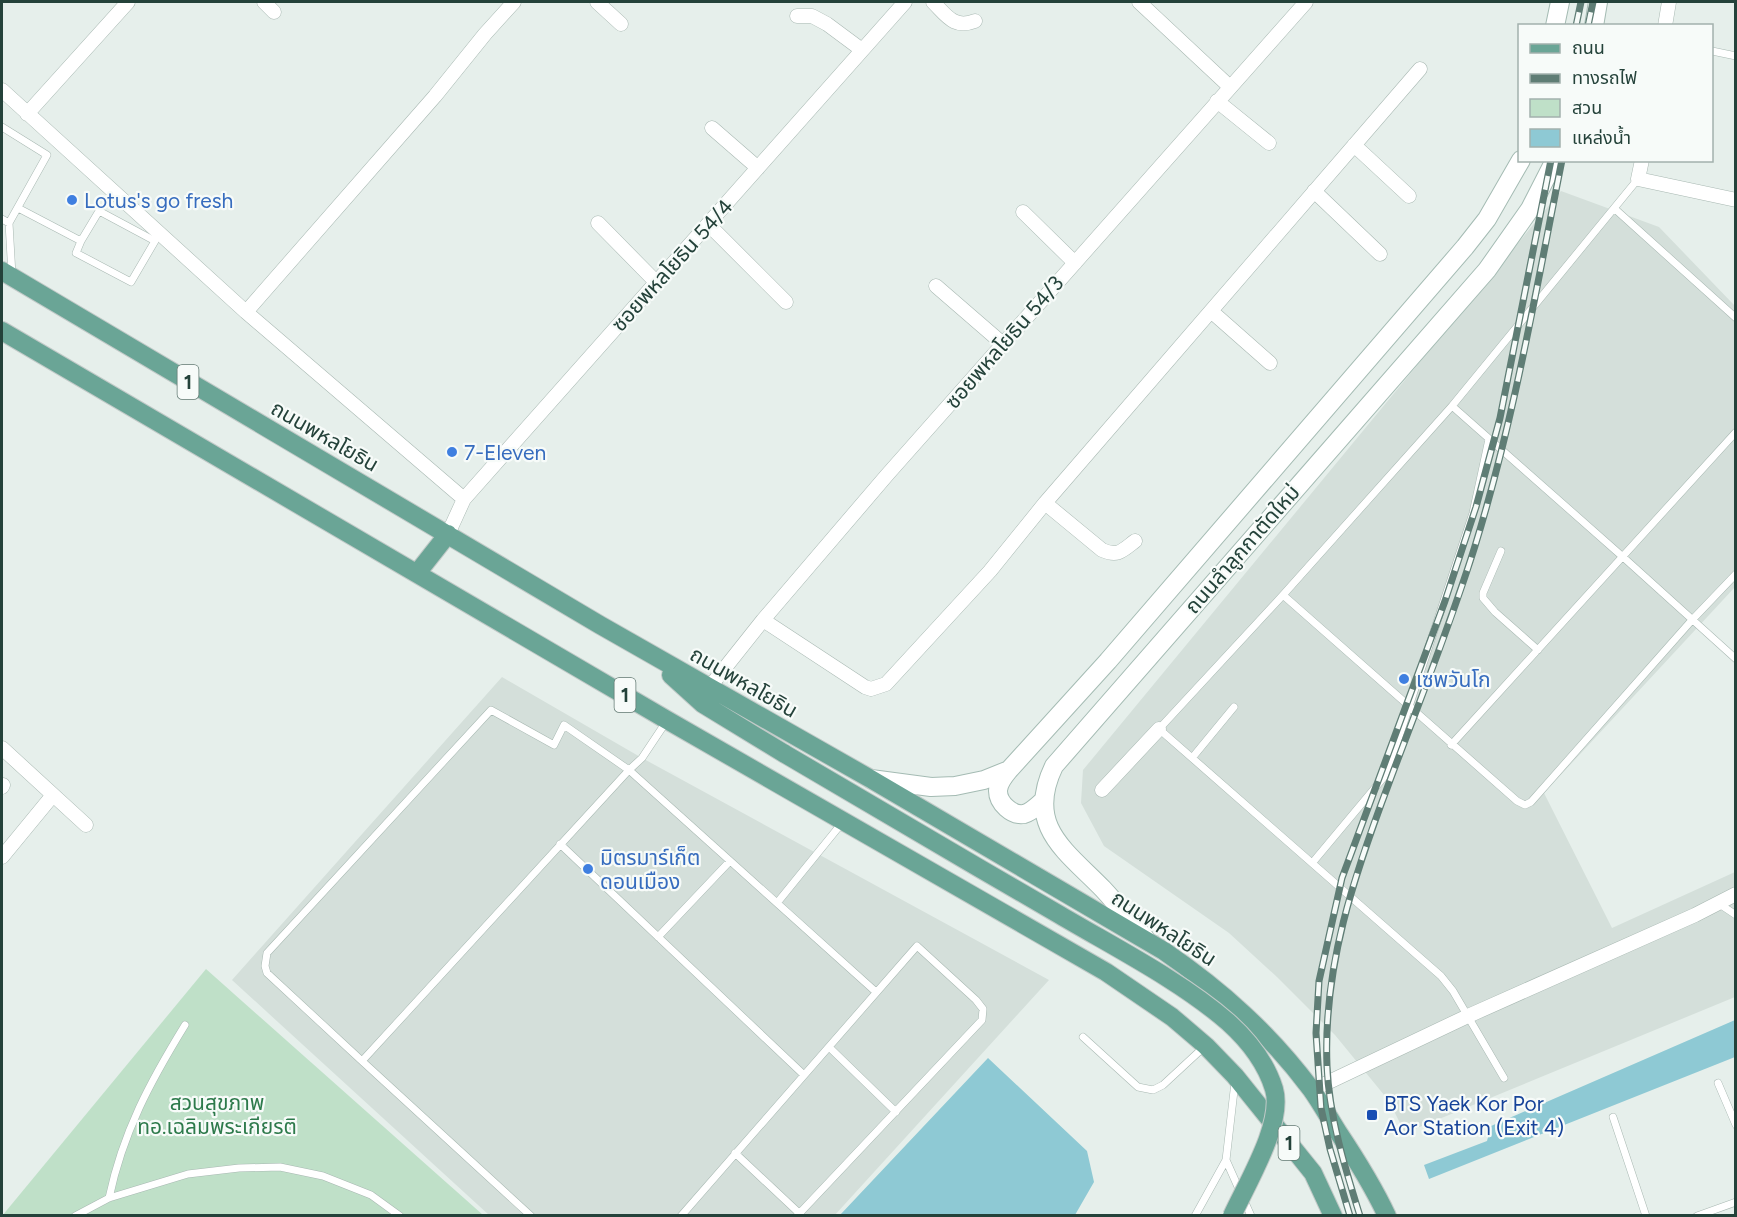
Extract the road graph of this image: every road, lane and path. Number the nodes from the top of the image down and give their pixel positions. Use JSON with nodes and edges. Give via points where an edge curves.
{"nodes":[{"id":1,"x":128,"y":2,"type":"edge"},
{"id":2,"x":264,"y":2,"type":"edge"},
{"id":3,"x":514,"y":2,"type":"edge"},
{"id":4,"x":597,"y":2,"type":"edge"},
{"id":5,"x":905,"y":2,"type":"edge"},
{"id":6,"x":933,"y":2,"type":"edge"},
{"id":7,"x":1138,"y":2,"type":"edge"},
{"id":8,"x":1306,"y":2,"type":"edge"},
{"id":9,"x":1560,"y":2,"type":"edge"},
{"id":10,"x":1598,"y":2,"type":"edge"},
{"id":11,"x":1669,"y":2,"type":"edge"},
{"id":12,"x":274,"y":12,"type":"dead end"},
{"id":13,"x":797,"y":16,"type":"dead end"},
{"id":14,"x":975,"y":21,"type":"dead end"},
{"id":15,"x":621,"y":24,"type":"dead end"},
{"id":16,"x":1556,"y":24,"type":"edge"},
{"id":17,"x":1594,"y":24,"type":"edge"},
{"id":18,"x":1665,"y":24,"type":"edge"},
{"id":19,"x":862,"y":50,"type":"junction"},
{"id":20,"x":1713,"y":51,"type":"edge"},
{"id":21,"x":1736,"y":56,"type":"edge"},
{"id":22,"x":1420,"y":69,"type":"dead end"},
{"id":23,"x":1230,"y":87,"type":"junction"},
{"id":24,"x":2,"y":91,"type":"edge"},
{"id":25,"x":1217,"y":101,"type":"junction"},
{"id":26,"x":27,"y":114,"type":"junction"},
{"id":27,"x":2,"y":127,"type":"edge"},
{"id":28,"x":712,"y":128,"type":"dead end"},
{"id":29,"x":1269,"y":143,"type":"dead end"},
{"id":30,"x":1354,"y":145,"type":"junction"},
{"id":31,"x":1520,"y":162,"type":"edge"},
{"id":32,"x":1554,"y":162,"type":"edge"},
{"id":33,"x":1642,"y":162,"type":"edge"},
{"id":34,"x":758,"y":168,"type":"junction"},
{"id":35,"x":1638,"y":179,"type":"junction"},
{"id":36,"x":1314,"y":191,"type":"junction"},
{"id":37,"x":1409,"y":196,"type":"dead end"},
{"id":38,"x":1736,"y":200,"type":"edge"},
{"id":39,"x":18,"y":208,"type":"junction"},
{"id":40,"x":1615,"y":209,"type":"junction"},
{"id":41,"x":1023,"y":212,"type":"dead end"},
{"id":42,"x":2,"y":219,"type":"edge"},
{"id":43,"x":598,"y":223,"type":"dead end"},
{"id":44,"x":9,"y":224,"type":"junction"},
{"id":45,"x":708,"y":224,"type":"junction"},
{"id":46,"x":81,"y":242,"type":"junction"},
{"id":47,"x":1380,"y":254,"type":"dead end"},
{"id":48,"x":1075,"y":263,"type":"junction"},
{"id":49,"x":7,"y":274,"type":"edge"},
{"id":50,"x":656,"y":282,"type":"junction"},
{"id":51,"x":936,"y":285,"type":"dead end"},
{"id":52,"x":786,"y":302,"type":"dead end"},
{"id":53,"x":1211,"y":311,"type":"junction"},
{"id":54,"x":246,"y":312,"type":"junction"},
{"id":55,"x":1736,"y":318,"type":"edge"},
{"id":56,"x":2,"y":331,"type":"edge"},
{"id":57,"x":1003,"y":344,"type":"junction"},
{"id":58,"x":1270,"y":363,"type":"dead end"},
{"id":59,"x":1452,"y":406,"type":"junction"},
{"id":60,"x":1736,"y":432,"type":"edge"},
{"id":61,"x":1489,"y":439,"type":"junction"},
{"id":62,"x":464,"y":499,"type":"junction"},
{"id":63,"x":1045,"y":503,"type":"junction"},
{"id":64,"x":448,"y":534,"type":"junction"},
{"id":65,"x":1135,"y":541,"type":"dead end"},
{"id":66,"x":1501,"y":551,"type":"dead end"},
{"id":67,"x":1623,"y":556,"type":"junction"},
{"id":68,"x":418,"y":572,"type":"junction"},
{"id":69,"x":1736,"y":574,"type":"edge"},
{"id":70,"x":1283,"y":595,"type":"junction"},
{"id":71,"x":1692,"y":620,"type":"junction"},
{"id":72,"x":763,"y":621,"type":"junction"},
{"id":73,"x":640,"y":648,"type":"junction"},
{"id":74,"x":1538,"y":650,"type":"junction"},
{"id":75,"x":1736,"y":659,"type":"edge"},
{"id":76,"x":709,"y":688,"type":"junction"},
{"id":77,"x":1408,"y":706,"type":"junction"},
{"id":78,"x":1234,"y":708,"type":"dead end"},
{"id":79,"x":667,"y":720,"type":"junction"},
{"id":80,"x":1159,"y":729,"type":"junction"},
{"id":81,"x":1451,"y":745,"type":"junction"},
{"id":82,"x":2,"y":748,"type":"edge"},
{"id":83,"x":1192,"y":758,"type":"junction"},
{"id":84,"x":628,"y":770,"type":"junction"},
{"id":85,"x":1009,"y":770,"type":"junction"},
{"id":86,"x":869,"y":778,"type":"junction"},
{"id":87,"x":1102,"y":790,"type":"dead end"},
{"id":88,"x":53,"y":795,"type":"junction"},
{"id":89,"x":1044,"y":800,"type":"junction"},
{"id":90,"x":844,"y":821,"type":"junction"},
{"id":91,"x":86,"y":825,"type":"dead end"},
{"id":92,"x":560,"y":844,"type":"junction"},
{"id":93,"x":2,"y":857,"type":"edge"},
{"id":94,"x":730,"y":861,"type":"junction"},
{"id":95,"x":1312,"y":862,"type":"junction"},
{"id":96,"x":1736,"y":894,"type":"edge"},
{"id":97,"x":777,"y":903,"type":"junction"},
{"id":98,"x":1718,"y":903,"type":"junction"},
{"id":99,"x":1736,"y":915,"type":"edge"},
{"id":100,"x":658,"y":937,"type":"junction"},
{"id":101,"x":1146,"y":940,"type":"junction"},
{"id":102,"x":876,"y":993,"type":"junction"},
{"id":103,"x":1468,"y":1016,"type":"junction"},
{"id":104,"x":185,"y":1026,"type":"dead end"},
{"id":105,"x":1083,"y":1037,"type":"dead end"},
{"id":106,"x":1206,"y":1046,"type":"junction"},
{"id":107,"x":828,"y":1047,"type":"junction"},
{"id":108,"x":362,"y":1061,"type":"junction"},
{"id":109,"x":804,"y":1075,"type":"junction"},
{"id":110,"x":1235,"y":1076,"type":"junction"},
{"id":111,"x":1504,"y":1078,"type":"dead end"},
{"id":112,"x":1718,"y":1083,"type":"dead end"},
{"id":113,"x":1312,"y":1090,"type":"junction"},
{"id":114,"x":896,"y":1112,"type":"junction"},
{"id":115,"x":1613,"y":1117,"type":"dead end"},
{"id":116,"x":1736,"y":1125,"type":"edge"},
{"id":117,"x":735,"y":1153,"type":"junction"},
{"id":118,"x":1226,"y":1160,"type":"junction"},
{"id":119,"x":1244,"y":1197,"type":"junction"},
{"id":120,"x":109,"y":1198,"type":"junction"},
{"id":121,"x":1736,"y":1202,"type":"edge"},
{"id":122,"x":798,"y":1214,"type":"edge"},
{"id":123,"x":75,"y":1215,"type":"edge"},
{"id":124,"x":400,"y":1215,"type":"edge"},
{"id":125,"x":531,"y":1215,"type":"edge"},
{"id":126,"x":681,"y":1215,"type":"edge"},
{"id":127,"x":1195,"y":1215,"type":"edge"},
{"id":128,"x":1233,"y":1215,"type":"edge"},
{"id":129,"x":1251,"y":1215,"type":"edge"},
{"id":130,"x":1333,"y":1215,"type":"edge"},
{"id":131,"x":1387,"y":1215,"type":"edge"},
{"id":132,"x":1646,"y":1215,"type":"edge"},
{"id":133,"x":1697,"y":1215,"type":"edge"}],
"edges":[{"from":1,"to":26,"type":"street"},
{"from":2,"to":12,"type":"street"},
{"from":3,"to":54,"type":"street"},
{"from":4,"to":15,"type":"street"},
{"from":5,"to":19,"type":"street","name":"ซอยพหลโยธิน 54/4"},
{"from":6,"to":14,"type":"street","via":[[957,23]]},
{"from":7,"to":23,"type":"street"},
{"from":8,"to":23,"type":"street","name":"ซอยพหลโยธิน 54/3"},
{"from":9,"to":16,"type":"main road"},
{"from":10,"to":17,"type":"main road"},
{"from":11,"to":18,"type":"street"},
{"from":13,"to":19,"type":"street","via":[[812,16]]},
{"from":19,"to":34,"type":"street","name":"ซอยพหลโยธิน 54/4"},
{"from":20,"to":21,"type":"lane"},
{"from":22,"to":30,"type":"street"},
{"from":23,"to":25,"type":"street","name":"ซอยพหลโยธิน 54/3"},
{"from":24,"to":26,"type":"street"},
{"from":25,"to":29,"type":"street"},
{"from":25,"to":48,"type":"street","name":"ซอยพหลโยธิน 54/3"},
{"from":26,"to":54,"type":"street"},
{"from":27,"to":39,"type":"lane","via":[[47,155]]},
{"from":28,"to":34,"type":"street"},
{"from":30,"to":36,"type":"street"},
{"from":30,"to":37,"type":"street"},
{"from":31,"to":85,"type":"main road","name":"ถนนลำลูกกาตัดใหม่","via":[[1465,247]]},
{"from":32,"to":89,"type":"main road","name":"ถนนลำลูกกาตัดใหม่","via":[[1530,209],[1487,270],[1054,766]]},
{"from":33,"to":35,"type":"street"},
{"from":34,"to":45,"type":"street","name":"ซอยพหลโยธิน 54/4"},
{"from":35,"to":38,"type":"street"},
{"from":35,"to":40,"type":"lane"},
{"from":36,"to":47,"type":"street"},
{"from":36,"to":53,"type":"street"},
{"from":39,"to":44,"type":"lane"},
{"from":39,"to":46,"type":"lane"},
{"from":40,"to":55,"type":"lane"},
{"from":40,"to":59,"type":"lane"},
{"from":41,"to":48,"type":"street"},
{"from":42,"to":44,"type":"lane"},
{"from":43,"to":50,"type":"street"},
{"from":44,"to":49,"type":"lane"},
{"from":45,"to":50,"type":"street","name":"ซอยพหลโยธิน 54/4"},
{"from":45,"to":52,"type":"street"},
{"from":46,"to":46,"type":"lane","via":[[99,211],[155,241],[131,282],[76,253]]},
{"from":48,"to":57,"type":"street","name":"ซอยพหลโยธิน 54/3"},
{"from":49,"to":64,"type":"main road","name":"ถนนพหลโยธิน","number":"1"},
{"from":50,"to":62,"type":"street","name":"ซอยพหลโยธิน 54/4"},
{"from":51,"to":57,"type":"street"},
{"from":53,"to":58,"type":"street"},
{"from":53,"to":63,"type":"street"},
{"from":54,"to":62,"type":"street"},
{"from":56,"to":68,"type":"main road","number":"1"},
{"from":57,"to":72,"type":"street","name":"ซอยพหลโยธิน 54/3"},
{"from":59,"to":61,"type":"lane"},
{"from":59,"to":70,"type":"lane"},
{"from":60,"to":67,"type":"lane"},
{"from":61,"to":67,"type":"lane"},
{"from":61,"to":77,"type":"lane","via":[[1473,513]]},
{"from":62,"to":64,"type":"street","name":"ซอยพหลโยธิน 54/4"},
{"from":63,"to":65,"type":"street","via":[[1101,550],[1120,552]]},
{"from":63,"to":72,"type":"street","via":[[990,571],[895,676],[879,688],[865,687]]},
{"from":64,"to":68,"type":"main road"},
{"from":64,"to":73,"type":"main road","name":"ถนนพหลโยธิน","number":"1"},
{"from":66,"to":74,"type":"lane","via":[[1483,598]]},
{"from":67,"to":71,"type":"lane"},
{"from":67,"to":74,"type":"lane"},
{"from":68,"to":79,"type":"main road","number":"1"},
{"from":69,"to":71,"type":"lane"},
{"from":70,"to":77,"type":"lane"},
{"from":70,"to":80,"type":"lane"},
{"from":71,"to":75,"type":"lane"},
{"from":71,"to":81,"type":"lane","via":[[1531,802],[1525,805],[1517,801]]},
{"from":72,"to":76,"type":"street","name":"ซอยพหลโยธิน 54/3"},
{"from":73,"to":76,"type":"main road","name":"ถนนพหลโยธิน","number":"1"},
{"from":73,"to":128,"type":"main road","bridge":true,"via":[[703,704],[1143,964],[1227,1021],[1246,1039],[1264,1065],[1274,1090],[1276,1116]]},
{"from":74,"to":81,"type":"lane"},
{"from":76,"to":86,"type":"main road","name":"ถนนพหลโยธิน","number":"1"},
{"from":77,"to":81,"type":"lane"},
{"from":77,"to":95,"type":"lane","via":[[1384,777]]},
{"from":78,"to":83,"type":"lane"},
{"from":79,"to":84,"type":"lane","via":[[642,758]]},
{"from":79,"to":90,"type":"main road","number":"1"},
{"from":80,"to":83,"type":"lane"},
{"from":80,"to":87,"type":"street"},
{"from":82,"to":88,"type":"street"},
{"from":83,"to":95,"type":"lane"},
{"from":84,"to":92,"type":"lane"},
{"from":84,"to":94,"type":"lane"},
{"from":84,"to":108,"type":"lane","via":[[564,725],[554,745],[490,710],[267,953],[267,973]]},
{"from":85,"to":86,"type":"main road","name":"ถนนลำลูกกาตัดใหม่","via":[[955,786]]},
{"from":85,"to":89,"type":"main road","via":[[998,790],[999,799],[1008,810],[1025,814]]},
{"from":86,"to":101,"type":"main road","name":"ถนนพหลโยธิน","number":"1"},
{"from":88,"to":91,"type":"street"},
{"from":88,"to":93,"type":"street"},
{"from":89,"to":101,"type":"main road","name":"ถนนลำลูกกาตัดใหม่","via":[[1047,825],[1054,839]]},
{"from":90,"to":97,"type":"lane"},
{"from":90,"to":106,"type":"main road","number":"1","via":[[1106,972],[1172,1017]]},
{"from":92,"to":100,"type":"lane"},
{"from":92,"to":108,"type":"lane"},
{"from":94,"to":97,"type":"lane"},
{"from":94,"to":100,"type":"lane"},
{"from":95,"to":103,"type":"lane","via":[[1441,976]]},
{"from":96,"to":98,"type":"street"},
{"from":97,"to":102,"type":"lane"},
{"from":98,"to":99,"type":"lane"},
{"from":98,"to":103,"type":"street"},
{"from":100,"to":109,"type":"lane"},
{"from":101,"to":113,"type":"main road","name":"ถนนพหลโยธิน","number":"1","via":[[1206,980],[1244,1013]]},
{"from":102,"to":107,"type":"lane"},
{"from":102,"to":114,"type":"lane","via":[[917,946],[983,1009],[982,1020]]},
{"from":103,"to":111,"type":"lane"},
{"from":103,"to":113,"type":"street"},
{"from":104,"to":120,"type":"lane","via":[[137,1109]]},
{"from":105,"to":106,"type":"lane","via":[[1138,1087],[1153,1090]]},
{"from":106,"to":110,"type":"main road","number":"1"},
{"from":107,"to":109,"type":"lane"},
{"from":107,"to":114,"type":"lane"},
{"from":108,"to":125,"type":"lane"},
{"from":109,"to":117,"type":"lane"},
{"from":110,"to":118,"type":"lane"},
{"from":110,"to":130,"type":"main road","number":"1","via":[[1313,1173]]},
{"from":112,"to":116,"type":"lane"},
{"from":113,"to":131,"type":"main road","name":"ถนนพหลโยธิน","number":"1"},
{"from":114,"to":122,"type":"lane"},
{"from":115,"to":132,"type":"lane"},
{"from":117,"to":122,"type":"lane"},
{"from":117,"to":126,"type":"lane"},
{"from":118,"to":119,"type":"lane"},
{"from":118,"to":127,"type":"lane"},
{"from":119,"to":128,"type":"lane"},
{"from":119,"to":129,"type":"lane"},
{"from":120,"to":123,"type":"lane"},
{"from":120,"to":124,"type":"lane","via":[[188,1174],[280,1167],[323,1176],[371,1196]]},
{"from":121,"to":133,"type":"lane"}]}
